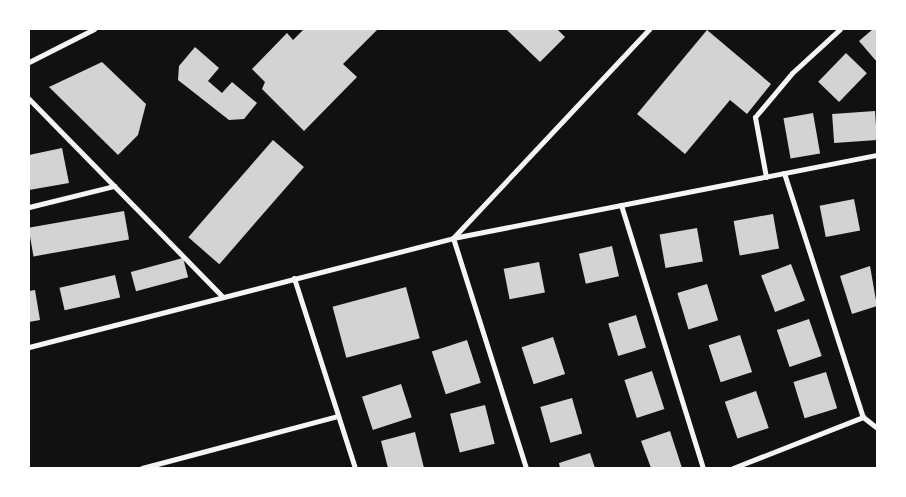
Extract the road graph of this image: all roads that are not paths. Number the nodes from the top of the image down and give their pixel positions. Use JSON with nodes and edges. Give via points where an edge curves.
{"nodes":[{"id":1,"x":94,"y":29,"type":"edge"},
{"id":2,"x":649,"y":29,"type":"edge"},
{"id":3,"x":840,"y":29,"type":"edge"},
{"id":4,"x":29,"y":62,"type":"edge"},
{"id":5,"x":29,"y":99,"type":"edge"},
{"id":6,"x":877,"y":155,"type":"edge"},
{"id":7,"x":784,"y":173,"type":"junction"},
{"id":8,"x":766,"y":177,"type":"junction"},
{"id":9,"x":114,"y":186,"type":"junction"},
{"id":10,"x":621,"y":205,"type":"junction"},
{"id":11,"x":29,"y":207,"type":"edge"},
{"id":12,"x":452,"y":238,"type":"junction"},
{"id":13,"x":294,"y":278,"type":"junction"},
{"id":14,"x":222,"y":296,"type":"junction"},
{"id":15,"x":29,"y":347,"type":"edge"},
{"id":16,"x":338,"y":416,"type":"junction"},
{"id":17,"x":863,"y":417,"type":"junction"},
{"id":18,"x":877,"y":428,"type":"edge"},
{"id":19,"x":142,"y":468,"type":"edge"},
{"id":20,"x":355,"y":468,"type":"edge"},
{"id":21,"x":526,"y":468,"type":"edge"},
{"id":22,"x":704,"y":468,"type":"edge"},
{"id":23,"x":733,"y":468,"type":"edge"}],
"edges":[{"from":1,"to":4,"type":"street"},
{"from":2,"to":12,"type":"street"},
{"from":3,"to":8,"type":"street","via":[[792,73],[756,116]]},
{"from":5,"to":9,"type":"street"},
{"from":6,"to":7,"type":"street"},
{"from":7,"to":8,"type":"street"},
{"from":7,"to":17,"type":"street"},
{"from":8,"to":10,"type":"street"},
{"from":9,"to":11,"type":"street"},
{"from":9,"to":14,"type":"street"},
{"from":10,"to":12,"type":"street"},
{"from":10,"to":22,"type":"street"},
{"from":12,"to":13,"type":"street"},
{"from":12,"to":21,"type":"street"},
{"from":13,"to":14,"type":"street"},
{"from":13,"to":16,"type":"street"},
{"from":14,"to":15,"type":"street"},
{"from":16,"to":19,"type":"street"},
{"from":16,"to":20,"type":"street"},
{"from":17,"to":18,"type":"street"},
{"from":17,"to":23,"type":"street"}]}
